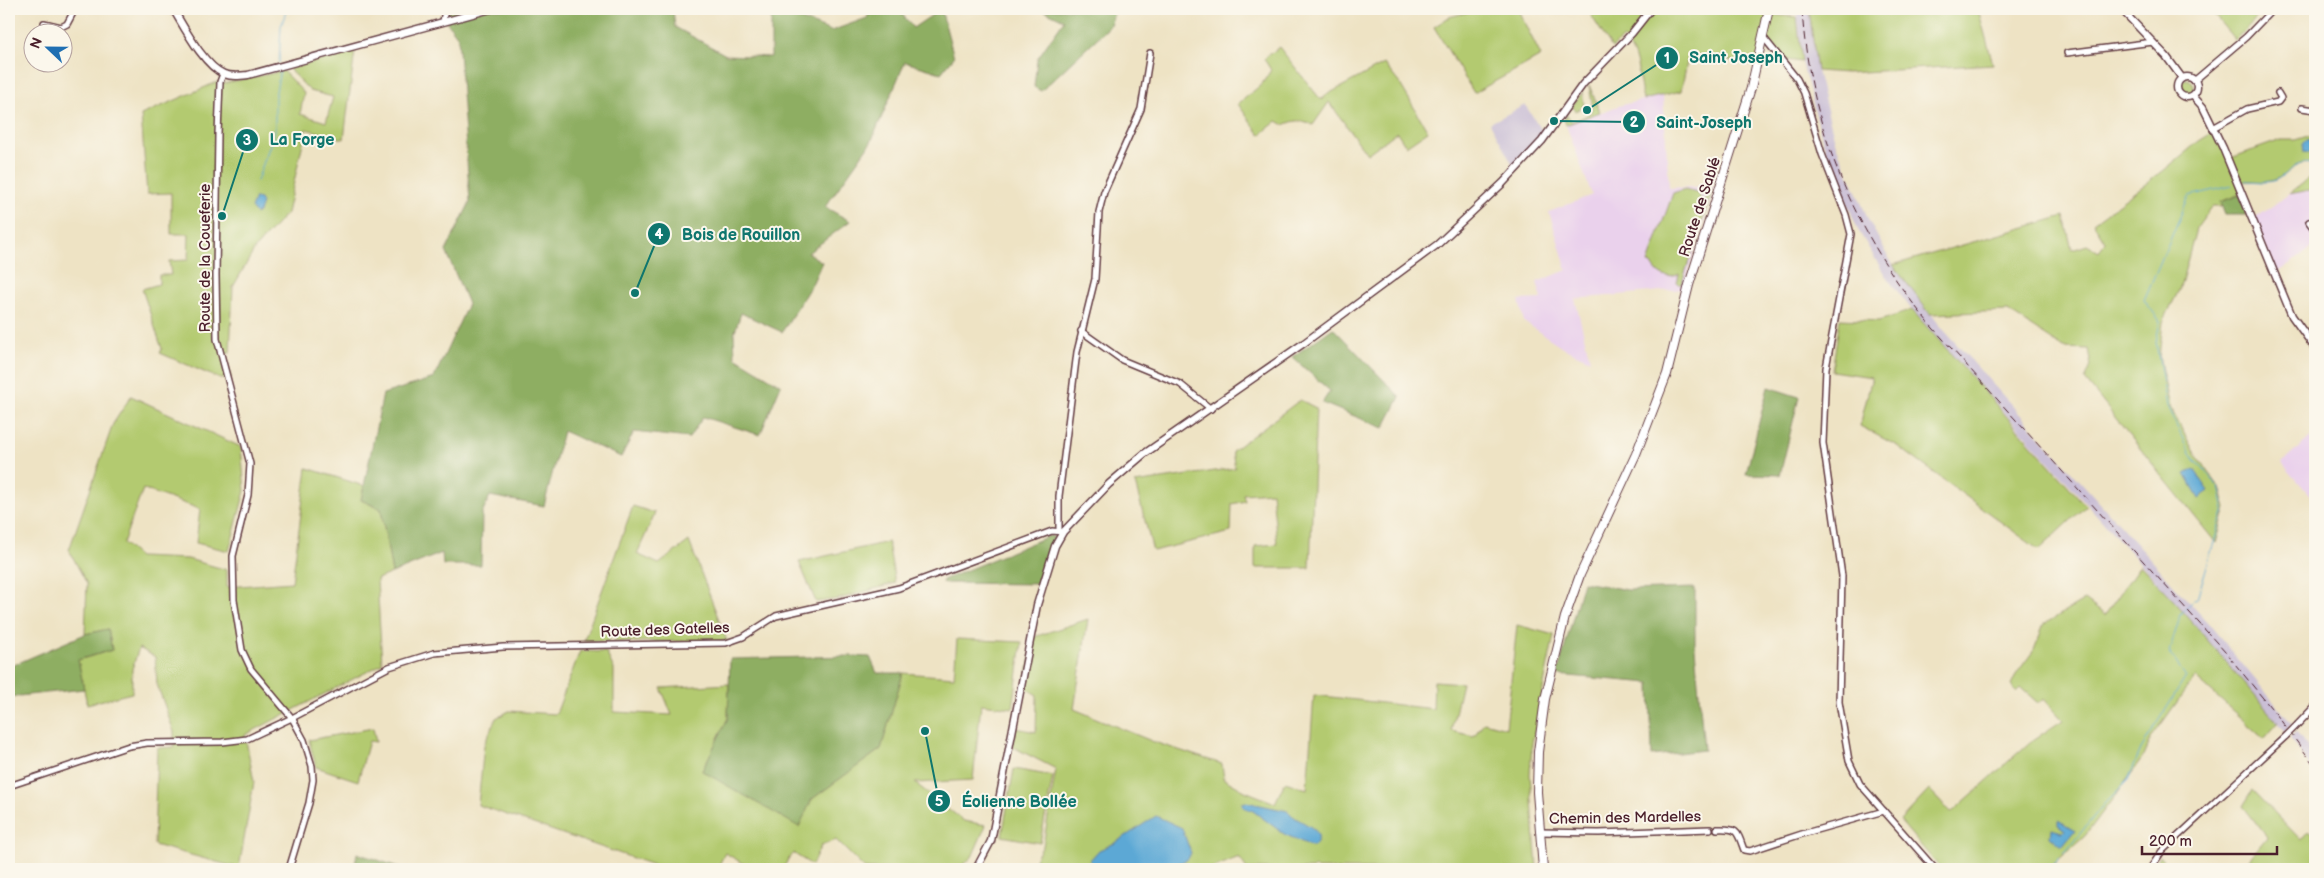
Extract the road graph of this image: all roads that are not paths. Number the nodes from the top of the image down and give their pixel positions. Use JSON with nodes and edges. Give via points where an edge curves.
{"nodes":[{"id":1,"x":75,"y":9,"type":"edge"},
{"id":2,"x":173,"y":9,"type":"edge"},
{"id":3,"x":446,"y":9,"type":"edge"},
{"id":4,"x":491,"y":9,"type":"edge"},
{"id":5,"x":1651,"y":9,"type":"edge"},
{"id":6,"x":1770,"y":9,"type":"edge"},
{"id":7,"x":2121,"y":9,"type":"edge"},
{"id":8,"x":2273,"y":9,"type":"edge"},
{"id":9,"x":68,"y":22,"type":"edge"},
{"id":10,"x":443,"y":22,"type":"junction"},
{"id":11,"x":1764,"y":38,"type":"junction"},
{"id":12,"x":2154,"y":42,"type":"junction"},
{"id":13,"x":1150,"y":53,"type":"dead end"},
{"id":14,"x":2067,"y":53,"type":"dead end"},
{"id":15,"x":223,"y":74,"type":"junction"},
{"id":16,"x":2182,"y":78,"type":"junction"},
{"id":17,"x":2194,"y":80,"type":"junction"},
{"id":18,"x":2278,"y":93,"type":"dead end"},
{"id":19,"x":2193,"y":96,"type":"junction"},
{"id":20,"x":2302,"y":108,"type":"dead end"},
{"id":21,"x":2315,"y":110,"type":"edge"},
{"id":22,"x":2213,"y":128,"type":"junction"},
{"id":23,"x":2309,"y":222,"type":"dead end"},
{"id":24,"x":2315,"y":230,"type":"edge"},
{"id":25,"x":1081,"y":330,"type":"junction"},
{"id":26,"x":2315,"y":348,"type":"edge"},
{"id":27,"x":1212,"y":409,"type":"junction"},
{"id":28,"x":1061,"y":531,"type":"junction"},
{"id":29,"x":2315,"y":706,"type":"edge"},
{"id":30,"x":292,"y":718,"type":"junction"},
{"id":31,"x":9,"y":786,"type":"edge"},
{"id":32,"x":1884,"y":811,"type":"junction"},
{"id":33,"x":1710,"y":829,"type":"dead end"},
{"id":34,"x":1717,"y":829,"type":"dead end"},
{"id":35,"x":1540,"y":832,"type":"junction"},
{"id":36,"x":289,"y":869,"type":"edge"},
{"id":37,"x":976,"y":869,"type":"edge"},
{"id":38,"x":1543,"y":869,"type":"edge"},
{"id":39,"x":1936,"y":869,"type":"edge"},
{"id":40,"x":2150,"y":869,"type":"edge"}],
"edges":[{"from":1,"to":9,"type":"street"},
{"from":2,"to":15,"type":"street","via":[[190,39]]},
{"from":3,"to":10,"type":"street"},
{"from":4,"to":10,"type":"street"},
{"from":5,"to":27,"type":"street","via":[[1583,84],[1536,148],[1438,244]]},
{"from":6,"to":11,"type":"main road","name":"Route de Sablé"},
{"from":7,"to":12,"type":"street"},
{"from":8,"to":17,"type":"street","via":[[2246,37]]},
{"from":10,"to":15,"type":"street","via":[[248,76]]},
{"from":11,"to":32,"type":"street","via":[[1792,72],[1804,93],[1822,154],[1849,224],[1849,253],[1826,368],[1823,444],[1842,576],[1841,716],[1852,769],[1860,784]]},
{"from":11,"to":35,"type":"main road","name":"Route de Sablé","via":[[1685,298],[1677,341],[1661,391],[1636,454],[1580,575],[1565,617],[1545,699],[1538,752]]},
{"from":12,"to":14,"type":"street"},
{"from":12,"to":16,"type":"street"},
{"from":13,"to":25,"type":"street","via":[[1141,109],[1104,192],[1099,212],[1094,291]]},
{"from":15,"to":30,"type":"street","name":"Route de la Coueferie","via":[[218,153],[217,339],[250,464],[248,495],[233,556],[234,600],[242,650],[251,669]]},
{"from":16,"to":17,"type":"street"},
{"from":16,"to":19,"type":"street","via":[[2176,87],[2178,93],[2186,98]]},
{"from":17,"to":19,"type":"street","via":[[2197,90]]},
{"from":18,"to":22,"type":"street","via":[[2281,98],[2278,102],[2247,109]]},
{"from":19,"to":22,"type":"street","via":[[2203,107]]},
{"from":20,"to":21,"type":"street"},
{"from":22,"to":26,"type":"street","via":[[2238,181],[2292,316]]},
{"from":23,"to":24,"type":"street"},
{"from":25,"to":27,"type":"street","via":[[1122,360],[1180,384]]},
{"from":25,"to":28,"type":"street","via":[[1062,469]]},
{"from":27,"to":28,"type":"street","via":[[1127,468]]},
{"from":28,"to":30,"type":"street","name":"Route des Gatelles","via":[[1052,531],[900,588],[776,616],[726,643],[503,647],[434,653],[389,667]]},
{"from":28,"to":37,"type":"street","via":[[1037,605],[991,841]]},
{"from":29,"to":40,"type":"street","bridge":true,"via":[[2162,851]]},
{"from":30,"to":31,"type":"street","name":"Route des Gatelles","via":[[239,740],[129,746]]},
{"from":30,"to":36,"type":"street","name":"Route de la Coueferie","via":[[308,751],[313,780]]},
{"from":32,"to":34,"type":"street","name":"Chemin des Mardelles","via":[[1750,852],[1744,850],[1734,830]]},
{"from":32,"to":39,"type":"street"},
{"from":33,"to":35,"type":"street","name":"Chemin des Mardelles"},
{"from":35,"to":38,"type":"main road","name":"Route de Sablé"}]}
